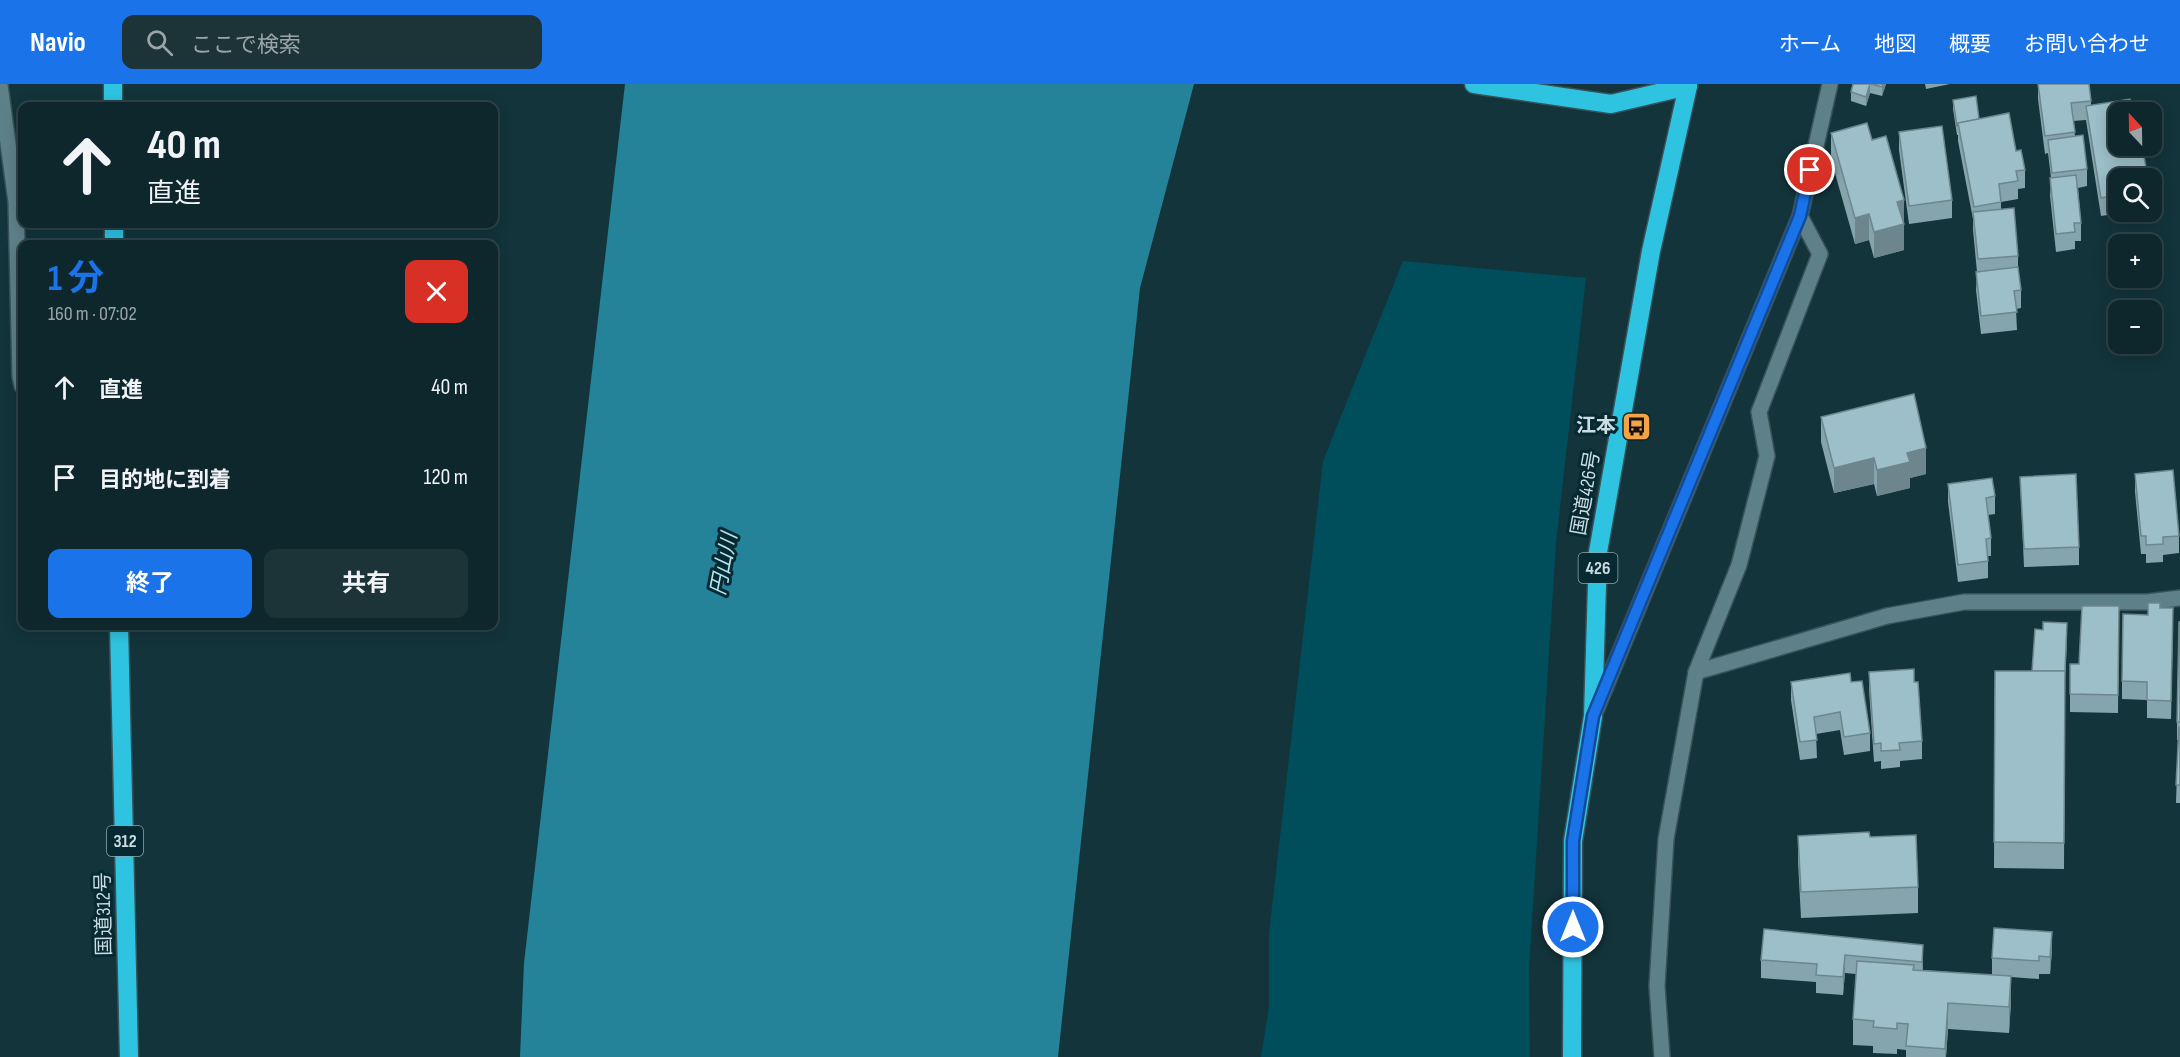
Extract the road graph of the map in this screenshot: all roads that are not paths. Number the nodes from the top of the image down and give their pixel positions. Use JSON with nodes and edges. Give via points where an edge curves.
{"nodes":[{"id":1,"x":113,"y":84,"type":"edge"},
{"id":2,"x":1474,"y":84,"type":"edge"},
{"id":3,"x":1830,"y":84,"type":"edge"},
{"id":4,"x":0,"y":85,"type":"edge"},
{"id":5,"x":1686,"y":85,"type":"edge"},
{"id":6,"x":113,"y":102,"type":"edge"},
{"id":7,"x":1800,"y":216,"type":"junction"},
{"id":8,"x":18,"y":289,"type":"edge"},
{"id":9,"x":2180,"y":598,"type":"edge"},
{"id":10,"x":119,"y":630,"type":"edge"},
{"id":11,"x":1696,"y":672,"type":"junction"},
{"id":12,"x":1593,"y":716,"type":"junction"},
{"id":13,"x":129,"y":1057,"type":"edge"},
{"id":14,"x":1572,"y":1057,"type":"edge"},
{"id":15,"x":1662,"y":1057,"type":"edge"}],
"edges":[{"from":1,"to":6,"type":"highway"},
{"from":2,"to":5,"type":"highway","name":"国道426号","number":"426","via":[[1611,104]]},
{"from":3,"to":7,"type":"street"},
{"from":4,"to":8,"type":"street","via":[[16,202]]},
{"from":5,"to":12,"type":"highway","name":"国道426号","number":"426","via":[[1651,250],[1599,552]]},
{"from":7,"to":11,"type":"street","via":[[1820,254],[1759,412],[1767,456],[1739,565]]},
{"from":7,"to":12,"type":"street"},
{"from":9,"to":11,"type":"street","via":[[2147,602],[1964,602],[1887,616]]},
{"from":10,"to":13,"type":"highway","name":"国道312号","number":"312"},
{"from":11,"to":15,"type":"street","via":[[1666,839],[1657,986]]},
{"from":12,"to":14,"type":"highway","name":"国道426号","number":"426","via":[[1573,841]]}]}
